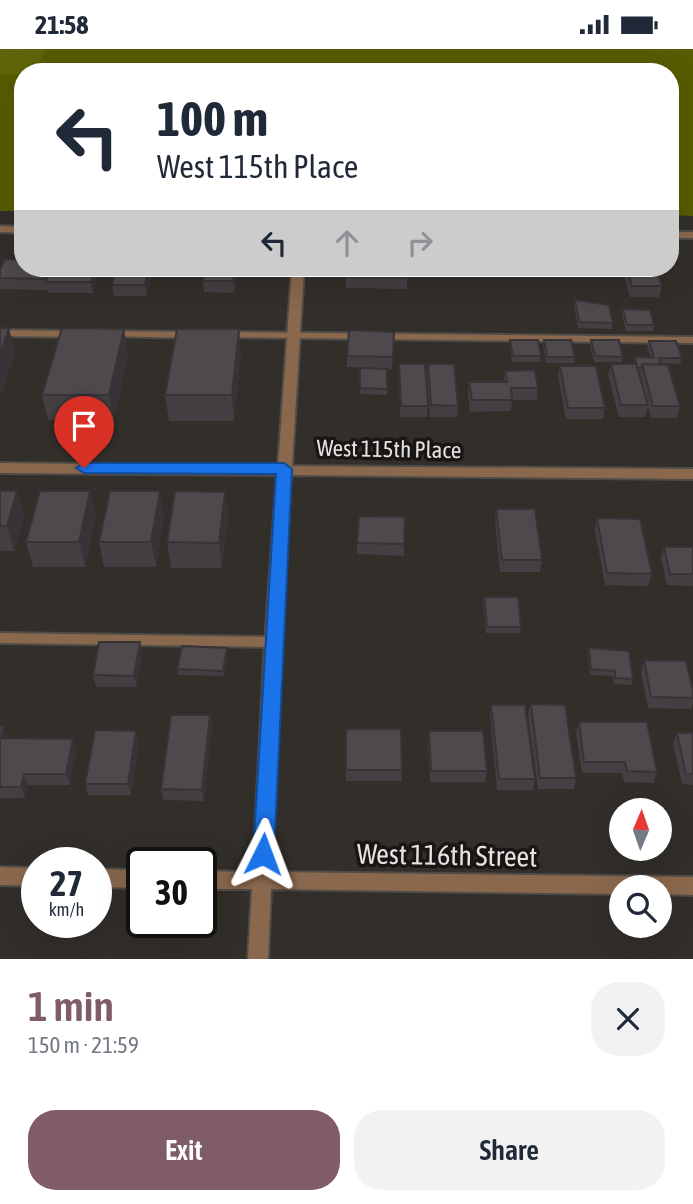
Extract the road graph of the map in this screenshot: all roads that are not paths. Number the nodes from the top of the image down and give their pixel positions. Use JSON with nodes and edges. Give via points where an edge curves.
{"nodes":[{"id":1,"x":297,"y":277,"type":"edge"},
{"id":2,"x":0,"y":333,"type":"edge"},
{"id":3,"x":83,"y":334,"type":"edge"},
{"id":4,"x":97,"y":334,"type":"edge"},
{"id":5,"x":293,"y":336,"type":"junction"},
{"id":6,"x":693,"y":340,"type":"edge"},
{"id":7,"x":0,"y":468,"type":"edge"},
{"id":8,"x":284,"y":469,"type":"junction"},
{"id":9,"x":693,"y":474,"type":"edge"},
{"id":10,"x":0,"y":638,"type":"edge"},
{"id":11,"x":273,"y":642,"type":"junction"},
{"id":12,"x":0,"y":876,"type":"edge"},
{"id":13,"x":21,"y":877,"type":"edge"},
{"id":14,"x":217,"y":880,"type":"edge"},
{"id":15,"x":262,"y":881,"type":"junction"},
{"id":16,"x":693,"y":887,"type":"edge"},
{"id":17,"x":258,"y":959,"type":"edge"}],
"edges":[{"from":1,"to":5,"type":"street"},
{"from":2,"to":3,"type":"lane"},
{"from":4,"to":5,"type":"lane"},
{"from":5,"to":6,"type":"lane"},
{"from":5,"to":8,"type":"street"},
{"from":7,"to":8,"type":"street","name":"West 115th Place"},
{"from":8,"to":9,"type":"street","name":"West 115th Place"},
{"from":8,"to":11,"type":"street"},
{"from":10,"to":11,"type":"lane"},
{"from":11,"to":15,"type":"street"},
{"from":12,"to":13,"type":"street"},
{"from":14,"to":15,"type":"street","name":"West 116th Street"},
{"from":15,"to":16,"type":"street","name":"West 116th Street"},
{"from":15,"to":17,"type":"street"}]}
